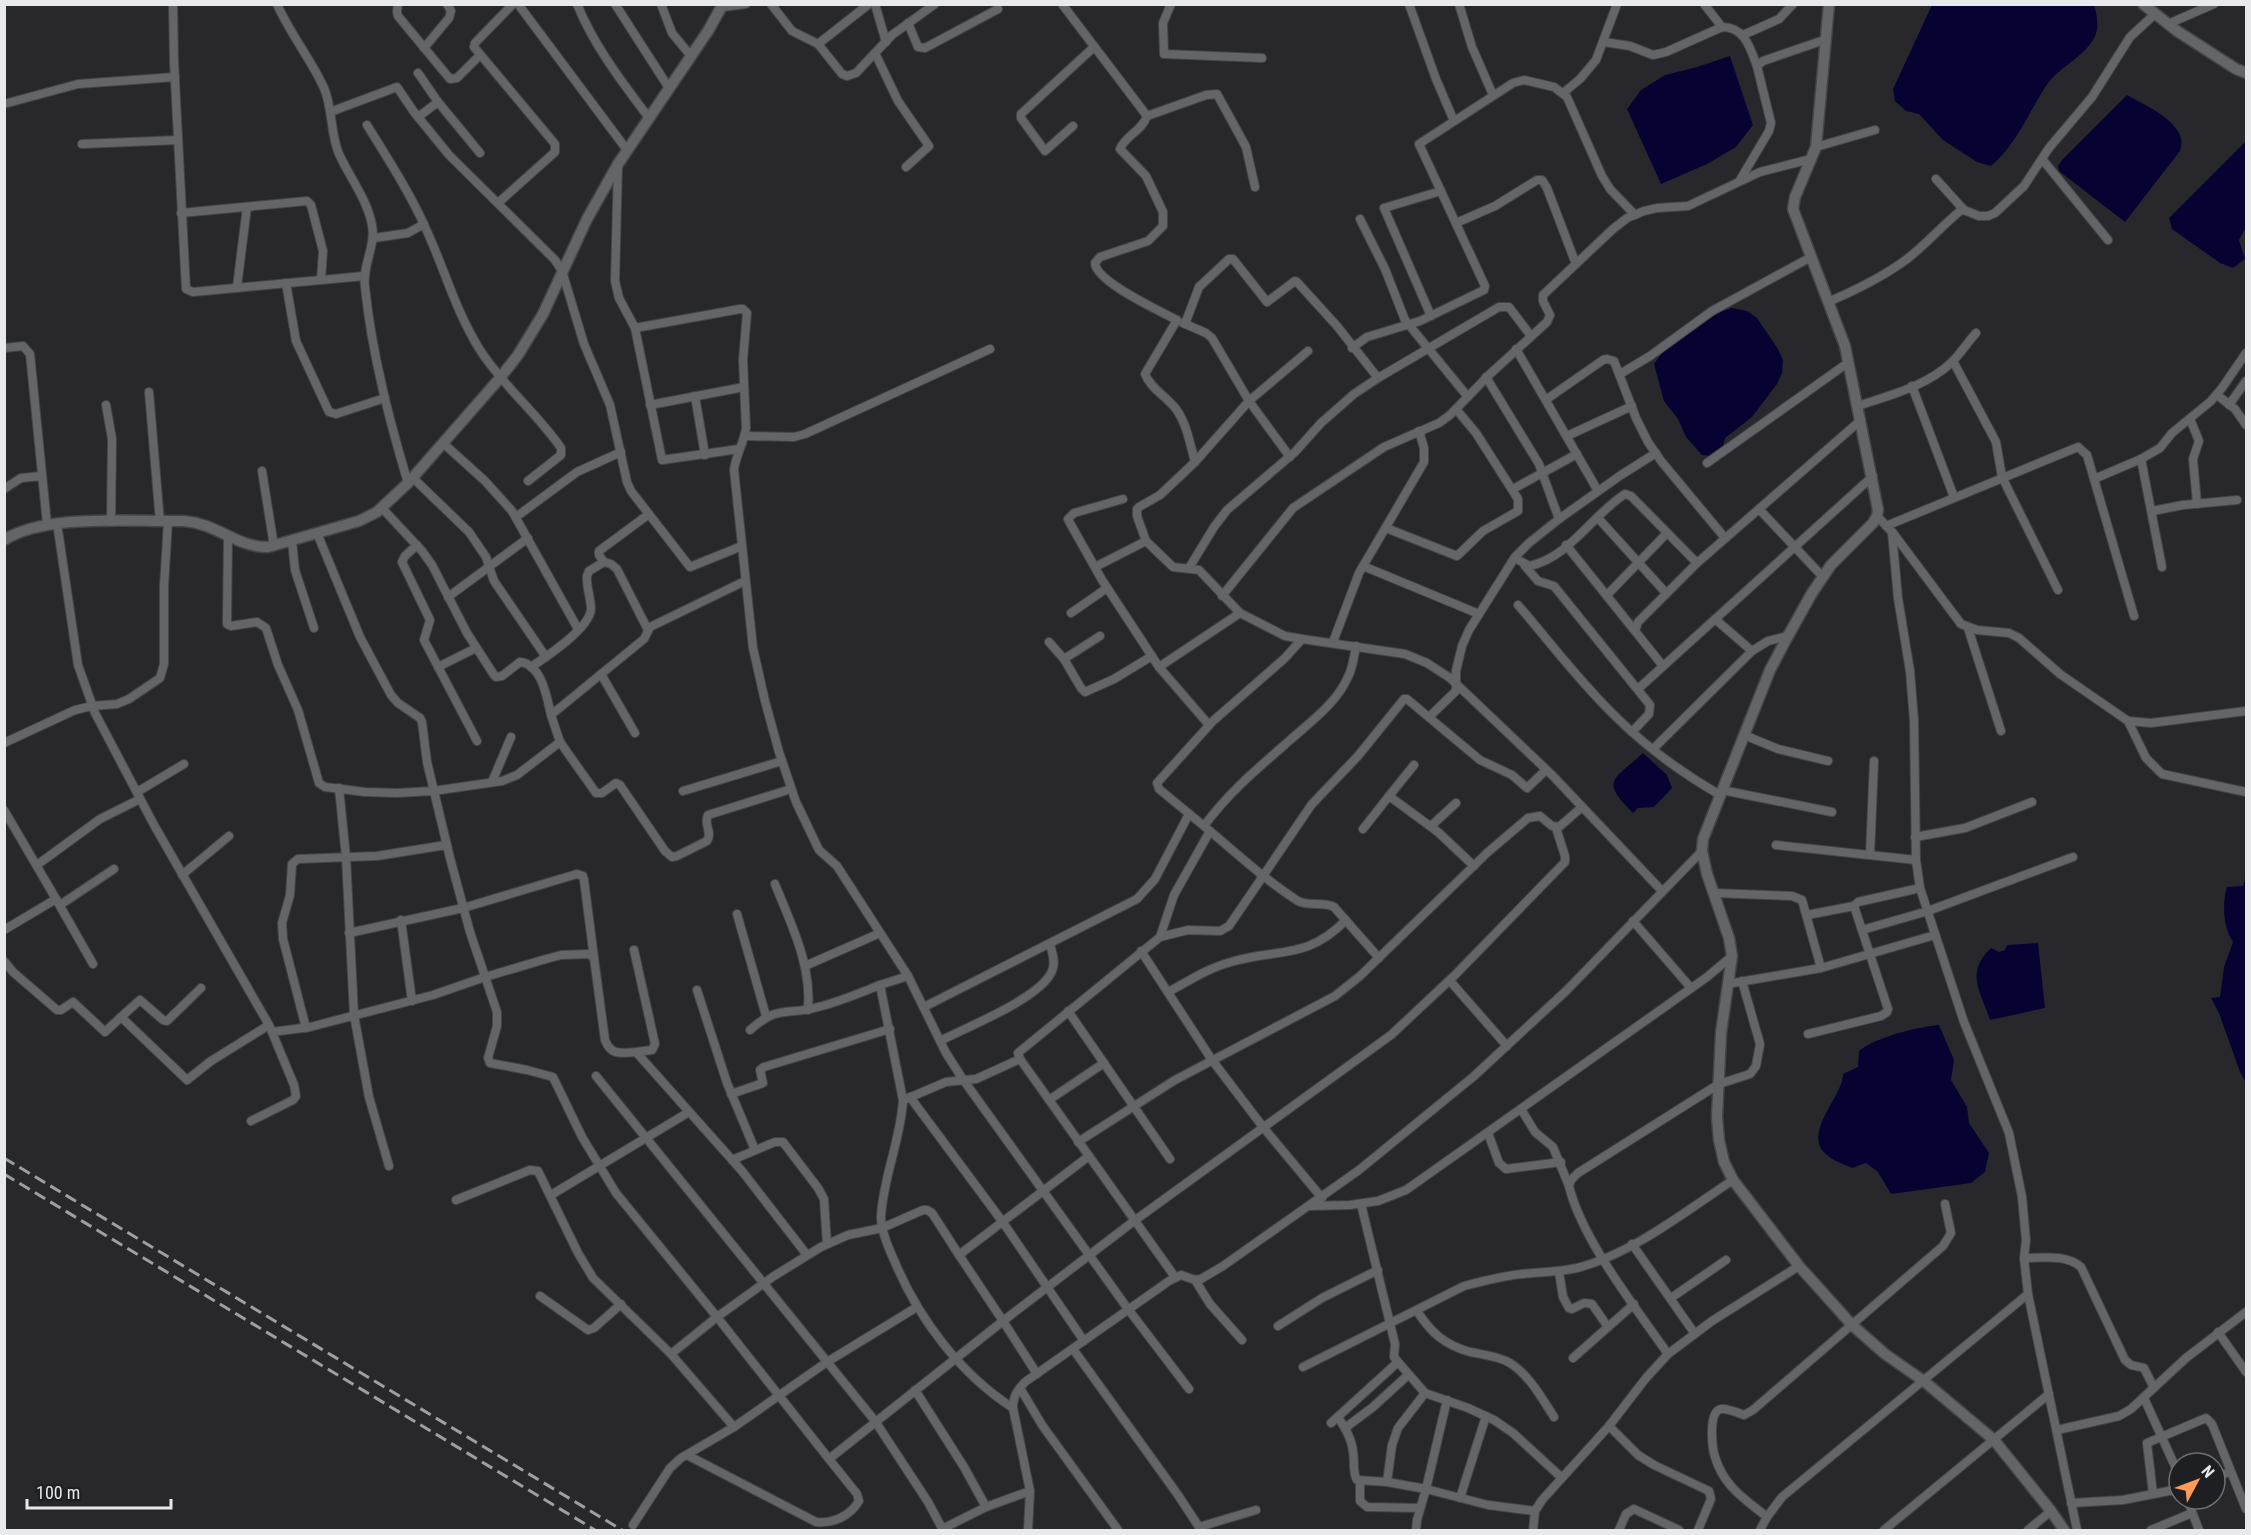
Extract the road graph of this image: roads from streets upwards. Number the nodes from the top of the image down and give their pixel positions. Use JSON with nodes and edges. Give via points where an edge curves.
{"nodes":[{"id":1,"x":173,"y":4,"type":"edge"},
{"id":2,"x":277,"y":4,"type":"edge"},
{"id":3,"x":398,"y":4,"type":"edge"},
{"id":4,"x":447,"y":4,"type":"edge"},
{"id":5,"x":513,"y":4,"type":"edge"},
{"id":6,"x":518,"y":4,"type":"edge"},
{"id":7,"x":577,"y":4,"type":"edge"},
{"id":8,"x":615,"y":4,"type":"edge"},
{"id":9,"x":661,"y":4,"type":"edge"},
{"id":10,"x":746,"y":4,"type":"edge"},
{"id":11,"x":771,"y":4,"type":"edge"},
{"id":12,"x":869,"y":4,"type":"edge"},
{"id":13,"x":875,"y":4,"type":"edge"},
{"id":14,"x":935,"y":4,"type":"edge"},
{"id":15,"x":1062,"y":4,"type":"edge"},
{"id":16,"x":1171,"y":4,"type":"edge"},
{"id":17,"x":1409,"y":4,"type":"edge"},
{"id":18,"x":1459,"y":4,"type":"edge"},
{"id":19,"x":1704,"y":4,"type":"edge"},
{"id":20,"x":1793,"y":4,"type":"edge"},
{"id":21,"x":1829,"y":4,"type":"edge"},
{"id":22,"x":2143,"y":4,"type":"edge"},
{"id":23,"x":2214,"y":4,"type":"edge"},
{"id":24,"x":1615,"y":5,"type":"edge"},
{"id":25,"x":723,"y":6,"type":"edge"},
{"id":26,"x":998,"y":9,"type":"dead end"},
{"id":27,"x":2155,"y":14,"type":"junction"},
{"id":28,"x":908,"y":23,"type":"junction"},
{"id":29,"x":2168,"y":24,"type":"junction"},
{"id":30,"x":1722,"y":27,"type":"junction"},
{"id":31,"x":1743,"y":35,"type":"junction"},
{"id":32,"x":1827,"y":39,"type":"junction"},
{"id":33,"x":886,"y":42,"type":"junction"},
{"id":34,"x":1604,"y":42,"type":"junction"},
{"id":35,"x":818,"y":44,"type":"junction"},
{"id":36,"x":1095,"y":47,"type":"junction"},
{"id":37,"x":424,"y":48,"type":"junction"},
{"id":38,"x":875,"y":53,"type":"junction"},
{"id":39,"x":480,"y":55,"type":"junction"},
{"id":40,"x":691,"y":56,"type":"junction"},
{"id":41,"x":1262,"y":58,"type":"dead end"},
{"id":42,"x":1757,"y":66,"type":"junction"},
{"id":43,"x":418,"y":73,"type":"dead end"},
{"id":44,"x":2247,"y":73,"type":"edge"},
{"id":45,"x":175,"y":77,"type":"junction"},
{"id":46,"x":669,"y":88,"type":"junction"},
{"id":47,"x":1563,"y":93,"type":"junction"},
{"id":48,"x":1493,"y":95,"type":"junction"},
{"id":49,"x":438,"y":102,"type":"junction"},
{"id":50,"x":4,"y":104,"type":"edge"},
{"id":51,"x":330,"y":112,"type":"junction"},
{"id":52,"x":1147,"y":116,"type":"junction"},
{"id":53,"x":418,"y":117,"type":"junction"},
{"id":54,"x":649,"y":117,"type":"junction"},
{"id":55,"x":1454,"y":121,"type":"junction"},
{"id":56,"x":367,"y":125,"type":"dead end"},
{"id":57,"x":1073,"y":126,"type":"dead end"},
{"id":58,"x":1875,"y":130,"type":"dead end"},
{"id":59,"x":178,"y":140,"type":"junction"},
{"id":60,"x":82,"y":144,"type":"dead end"},
{"id":61,"x":1816,"y":147,"type":"junction"},
{"id":62,"x":627,"y":150,"type":"junction"},
{"id":63,"x":480,"y":153,"type":"dead end"},
{"id":64,"x":1811,"y":159,"type":"junction"},
{"id":65,"x":2042,"y":159,"type":"junction"},
{"id":66,"x":618,"y":164,"type":"junction"},
{"id":67,"x":906,"y":167,"type":"dead end"},
{"id":68,"x":1936,"y":179,"type":"dead end"},
{"id":69,"x":1740,"y":180,"type":"junction"},
{"id":70,"x":1255,"y":187,"type":"dead end"},
{"id":71,"x":1441,"y":191,"type":"junction"},
{"id":72,"x":498,"y":203,"type":"junction"},
{"id":73,"x":246,"y":207,"type":"junction"},
{"id":74,"x":1964,"y":210,"type":"junction"},
{"id":75,"x":181,"y":213,"type":"junction"},
{"id":76,"x":1635,"y":215,"type":"junction"},
{"id":77,"x":1360,"y":219,"type":"dead end"},
{"id":78,"x":1456,"y":223,"type":"junction"},
{"id":79,"x":424,"y":224,"type":"junction"},
{"id":80,"x":374,"y":238,"type":"junction"},
{"id":81,"x":2108,"y":240,"type":"dead end"},
{"id":82,"x":1811,"y":257,"type":"junction"},
{"id":83,"x":1576,"y":264,"type":"junction"},
{"id":84,"x":562,"y":271,"type":"junction"},
{"id":85,"x":364,"y":276,"type":"junction"},
{"id":86,"x":321,"y":280,"type":"junction"},
{"id":87,"x":286,"y":283,"type":"junction"},
{"id":88,"x":237,"y":287,"type":"junction"},
{"id":89,"x":1828,"y":302,"type":"junction"},
{"id":90,"x":1431,"y":316,"type":"junction"},
{"id":91,"x":1181,"y":322,"type":"junction"},
{"id":92,"x":1409,"y":325,"type":"junction"},
{"id":93,"x":635,"y":328,"type":"junction"},
{"id":94,"x":1976,"y":333,"type":"dead end"},
{"id":95,"x":1531,"y":336,"type":"junction"},
{"id":96,"x":4,"y":348,"type":"edge"},
{"id":97,"x":1352,"y":348,"type":"junction"},
{"id":98,"x":1429,"y":348,"type":"junction"},
{"id":99,"x":990,"y":349,"type":"dead end"},
{"id":100,"x":1516,"y":349,"type":"junction"},
{"id":101,"x":1308,"y":351,"type":"dead end"},
{"id":102,"x":2247,"y":352,"type":"edge"},
{"id":103,"x":1953,"y":361,"type":"junction"},
{"id":104,"x":1849,"y":362,"type":"junction"},
{"id":105,"x":1620,"y":375,"type":"junction"},
{"id":106,"x":1486,"y":377,"type":"junction"},
{"id":107,"x":500,"y":378,"type":"junction"},
{"id":108,"x":1378,"y":378,"type":"junction"},
{"id":109,"x":2247,"y":381,"type":"edge"},
{"id":110,"x":1912,"y":386,"type":"junction"},
{"id":111,"x":744,"y":387,"type":"junction"},
{"id":112,"x":149,"y":393,"type":"dead end"},
{"id":113,"x":2217,"y":394,"type":"junction"},
{"id":114,"x":695,"y":396,"type":"junction"},
{"id":115,"x":1468,"y":397,"type":"junction"},
{"id":116,"x":385,"y":398,"type":"junction"},
{"id":117,"x":1547,"y":399,"type":"junction"},
{"id":118,"x":1249,"y":401,"type":"junction"},
{"id":119,"x":106,"y":405,"type":"dead end"},
{"id":120,"x":650,"y":405,"type":"junction"},
{"id":121,"x":1858,"y":405,"type":"junction"},
{"id":122,"x":2229,"y":405,"type":"junction"},
{"id":123,"x":1632,"y":406,"type":"junction"},
{"id":124,"x":1456,"y":409,"type":"junction"},
{"id":125,"x":2190,"y":419,"type":"junction"},
{"id":126,"x":1861,"y":420,"type":"junction"},
{"id":127,"x":2247,"y":425,"type":"edge"},
{"id":128,"x":1419,"y":431,"type":"junction"},
{"id":129,"x":745,"y":436,"type":"junction"},
{"id":130,"x":1567,"y":436,"type":"junction"},
{"id":131,"x":443,"y":443,"type":"junction"},
{"id":132,"x":739,"y":449,"type":"junction"},
{"id":133,"x":621,"y":452,"type":"junction"},
{"id":134,"x":1656,"y":453,"type":"junction"},
{"id":135,"x":1577,"y":454,"type":"junction"},
{"id":136,"x":705,"y":455,"type":"junction"},
{"id":137,"x":1290,"y":457,"type":"junction"},
{"id":138,"x":2140,"y":459,"type":"junction"},
{"id":139,"x":1195,"y":462,"type":"junction"},
{"id":140,"x":1707,"y":463,"type":"dead end"},
{"id":141,"x":262,"y":471,"type":"dead end"},
{"id":142,"x":1543,"y":472,"type":"junction"},
{"id":143,"x":42,"y":476,"type":"junction"},
{"id":144,"x":1873,"y":476,"type":"junction"},
{"id":145,"x":2002,"y":477,"type":"junction"},
{"id":146,"x":2094,"y":478,"type":"junction"},
{"id":147,"x":410,"y":480,"type":"junction"},
{"id":148,"x":528,"y":481,"type":"dead end"},
{"id":149,"x":4,"y":489,"type":"edge"},
{"id":150,"x":1513,"y":489,"type":"junction"},
{"id":151,"x":1598,"y":491,"type":"junction"},
{"id":152,"x":1954,"y":498,"type":"junction"},
{"id":153,"x":1123,"y":499,"type":"dead end"},
{"id":154,"x":2237,"y":500,"type":"dead end"},
{"id":155,"x":2197,"y":504,"type":"junction"},
{"id":156,"x":382,"y":508,"type":"junction"},
{"id":157,"x":1759,"y":509,"type":"junction"},
{"id":158,"x":2152,"y":511,"type":"junction"},
{"id":159,"x":649,"y":514,"type":"junction"},
{"id":160,"x":1877,"y":516,"type":"junction"},
{"id":161,"x":516,"y":518,"type":"junction"},
{"id":162,"x":1598,"y":518,"type":"junction"},
{"id":163,"x":1559,"y":519,"type":"junction"},
{"id":164,"x":111,"y":522,"type":"junction"},
{"id":165,"x":164,"y":522,"type":"junction"},
{"id":166,"x":52,"y":523,"type":"junction"},
{"id":167,"x":1386,"y":528,"type":"junction"},
{"id":168,"x":1889,"y":529,"type":"junction"},
{"id":169,"x":317,"y":533,"type":"junction"},
{"id":170,"x":1667,"y":533,"type":"junction"},
{"id":171,"x":228,"y":535,"type":"junction"},
{"id":172,"x":528,"y":538,"type":"junction"},
{"id":173,"x":1725,"y":538,"type":"junction"},
{"id":174,"x":4,"y":540,"type":"edge"},
{"id":175,"x":292,"y":541,"type":"junction"},
{"id":176,"x":1146,"y":541,"type":"junction"},
{"id":177,"x":417,"y":545,"type":"junction"},
{"id":178,"x":1566,"y":545,"type":"junction"},
{"id":179,"x":274,"y":546,"type":"junction"},
{"id":180,"x":741,"y":546,"type":"junction"},
{"id":181,"x":1795,"y":546,"type":"junction"},
{"id":182,"x":1515,"y":558,"type":"junction"},
{"id":183,"x":604,"y":562,"type":"junction"},
{"id":184,"x":1639,"y":562,"type":"junction"},
{"id":185,"x":1696,"y":563,"type":"junction"},
{"id":186,"x":1363,"y":566,"type":"junction"},
{"id":187,"x":1525,"y":566,"type":"junction"},
{"id":188,"x":490,"y":567,"type":"junction"},
{"id":189,"x":1095,"y":567,"type":"junction"},
{"id":190,"x":2162,"y":567,"type":"dead end"},
{"id":191,"x":1190,"y":568,"type":"junction"},
{"id":192,"x":1823,"y":577,"type":"junction"},
{"id":193,"x":745,"y":581,"type":"junction"},
{"id":194,"x":1107,"y":588,"type":"junction"},
{"id":195,"x":2058,"y":590,"type":"dead end"},
{"id":196,"x":1666,"y":593,"type":"junction"},
{"id":197,"x":1222,"y":596,"type":"junction"},
{"id":198,"x":1607,"y":596,"type":"junction"},
{"id":199,"x":448,"y":597,"type":"junction"},
{"id":200,"x":1518,"y":605,"type":"dead end"},
{"id":201,"x":1071,"y":613,"type":"dead end"},
{"id":202,"x":1240,"y":613,"type":"junction"},
{"id":203,"x":1479,"y":614,"type":"junction"},
{"id":204,"x":2134,"y":616,"type":"dead end"},
{"id":205,"x":1715,"y":619,"type":"junction"},
{"id":206,"x":314,"y":628,"type":"dead end"},
{"id":207,"x":1968,"y":628,"type":"junction"},
{"id":208,"x":578,"y":629,"type":"junction"},
{"id":209,"x":648,"y":630,"type":"junction"},
{"id":210,"x":1635,"y":631,"type":"junction"},
{"id":211,"x":1100,"y":636,"type":"dead end"},
{"id":212,"x":1788,"y":636,"type":"junction"},
{"id":213,"x":1302,"y":639,"type":"junction"},
{"id":214,"x":1048,"y":642,"type":"dead end"},
{"id":215,"x":1333,"y":642,"type":"junction"},
{"id":216,"x":1356,"y":646,"type":"junction"},
{"id":217,"x":476,"y":648,"type":"junction"},
{"id":218,"x":1752,"y":651,"type":"junction"},
{"id":219,"x":1152,"y":656,"type":"junction"},
{"id":220,"x":546,"y":657,"type":"junction"},
{"id":221,"x":1064,"y":659,"type":"junction"},
{"id":222,"x":1663,"y":666,"type":"junction"},
{"id":223,"x":438,"y":667,"type":"junction"},
{"id":224,"x":531,"y":667,"type":"junction"},
{"id":225,"x":1159,"y":667,"type":"junction"},
{"id":226,"x":601,"y":674,"type":"junction"},
{"id":227,"x":1458,"y":684,"type":"junction"},
{"id":228,"x":1638,"y":689,"type":"junction"},
{"id":229,"x":92,"y":706,"type":"junction"},
{"id":230,"x":2247,"y":711,"type":"edge"},
{"id":231,"x":551,"y":715,"type":"junction"},
{"id":232,"x":1429,"y":717,"type":"junction"},
{"id":233,"x":2128,"y":722,"type":"junction"},
{"id":234,"x":1209,"y":725,"type":"junction"},
{"id":235,"x":2001,"y":731,"type":"dead end"},
{"id":236,"x":1632,"y":732,"type":"junction"},
{"id":237,"x":635,"y":734,"type":"dead end"},
{"id":238,"x":1744,"y":735,"type":"junction"},
{"id":239,"x":511,"y":737,"type":"dead end"},
{"id":240,"x":477,"y":741,"type":"dead end"},
{"id":241,"x":4,"y":742,"type":"edge"},
{"id":242,"x":560,"y":742,"type":"junction"},
{"id":243,"x":1653,"y":749,"type":"junction"},
{"id":244,"x":782,"y":761,"type":"junction"},
{"id":245,"x":1828,"y":761,"type":"dead end"},
{"id":246,"x":1874,"y":761,"type":"dead end"},
{"id":247,"x":184,"y":764,"type":"dead end"},
{"id":248,"x":1414,"y":765,"type":"dead end"},
{"id":249,"x":1546,"y":770,"type":"junction"},
{"id":250,"x":492,"y":782,"type":"junction"},
{"id":251,"x":339,"y":788,"type":"junction"},
{"id":252,"x":791,"y":789,"type":"junction"},
{"id":253,"x":433,"y":791,"type":"junction"},
{"id":254,"x":682,"y":791,"type":"dead end"},
{"id":255,"x":2247,"y":792,"type":"edge"},
{"id":256,"x":1721,"y":793,"type":"junction"},
{"id":257,"x":139,"y":796,"type":"junction"},
{"id":258,"x":1389,"y":796,"type":"junction"},
{"id":259,"x":2032,"y":802,"type":"dead end"},
{"id":260,"x":1456,"y":803,"type":"dead end"},
{"id":261,"x":1582,"y":807,"type":"junction"},
{"id":262,"x":4,"y":810,"type":"edge"},
{"id":263,"x":1832,"y":812,"type":"dead end"},
{"id":264,"x":1190,"y":814,"type":"junction"},
{"id":265,"x":1431,"y":826,"type":"junction"},
{"id":266,"x":1207,"y":828,"type":"junction"},
{"id":267,"x":1556,"y":828,"type":"junction"},
{"id":268,"x":1363,"y":829,"type":"dead end"},
{"id":269,"x":229,"y":837,"type":"dead end"},
{"id":270,"x":1915,"y":837,"type":"junction"},
{"id":271,"x":1776,"y":844,"type":"dead end"},
{"id":272,"x":446,"y":845,"type":"junction"},
{"id":273,"x":1702,"y":851,"type":"junction"},
{"id":274,"x":1870,"y":855,"type":"junction"},
{"id":275,"x":346,"y":857,"type":"junction"},
{"id":276,"x":2073,"y":857,"type":"dead end"},
{"id":277,"x":1916,"y":860,"type":"junction"},
{"id":278,"x":37,"y":865,"type":"junction"},
{"id":279,"x":1474,"y":866,"type":"junction"},
{"id":280,"x":114,"y":869,"type":"dead end"},
{"id":281,"x":1262,"y":874,"type":"junction"},
{"id":282,"x":182,"y":875,"type":"junction"},
{"id":283,"x":775,"y":884,"type":"dead end"},
{"id":284,"x":1920,"y":888,"type":"junction"},
{"id":285,"x":1662,"y":891,"type":"junction"},
{"id":286,"x":1714,"y":893,"type":"junction"},
{"id":287,"x":58,"y":902,"type":"junction"},
{"id":288,"x":1854,"y":906,"type":"junction"},
{"id":289,"x":463,"y":908,"type":"junction"},
{"id":290,"x":1928,"y":911,"type":"junction"},
{"id":291,"x":737,"y":914,"type":"dead end"},
{"id":292,"x":1807,"y":915,"type":"junction"},
{"id":293,"x":1346,"y":920,"type":"junction"},
{"id":294,"x":401,"y":921,"type":"junction"},
{"id":295,"x":1633,"y":921,"type":"junction"},
{"id":296,"x":4,"y":930,"type":"edge"},
{"id":297,"x":1862,"y":930,"type":"junction"},
{"id":298,"x":349,"y":933,"type":"junction"},
{"id":299,"x":880,"y":933,"type":"junction"},
{"id":300,"x":1935,"y":935,"type":"junction"},
{"id":301,"x":1160,"y":937,"type":"junction"},
{"id":302,"x":1050,"y":944,"type":"junction"},
{"id":303,"x":634,"y":950,"type":"dead end"},
{"id":304,"x":1141,"y":951,"type":"junction"},
{"id":305,"x":1871,"y":952,"type":"junction"},
{"id":306,"x":1732,"y":956,"type":"junction"},
{"id":307,"x":594,"y":958,"type":"junction"},
{"id":308,"x":1378,"y":958,"type":"junction"},
{"id":309,"x":4,"y":961,"type":"edge"},
{"id":310,"x":93,"y":964,"type":"dead end"},
{"id":311,"x":805,"y":966,"type":"junction"},
{"id":312,"x":1821,"y":968,"type":"junction"},
{"id":313,"x":908,"y":975,"type":"junction"},
{"id":314,"x":485,"y":977,"type":"junction"},
{"id":315,"x":1450,"y":981,"type":"junction"},
{"id":316,"x":1742,"y":981,"type":"junction"},
{"id":317,"x":1727,"y":984,"type":"junction"},
{"id":318,"x":880,"y":985,"type":"junction"},
{"id":319,"x":201,"y":988,"type":"dead end"},
{"id":320,"x":1691,"y":988,"type":"junction"},
{"id":321,"x":697,"y":990,"type":"dead end"},
{"id":322,"x":1168,"y":992,"type":"junction"},
{"id":323,"x":412,"y":1001,"type":"junction"},
{"id":324,"x":924,"y":1007,"type":"junction"},
{"id":325,"x":808,"y":1010,"type":"junction"},
{"id":326,"x":1068,"y":1011,"type":"junction"},
{"id":327,"x":354,"y":1015,"type":"junction"},
{"id":328,"x":766,"y":1016,"type":"junction"},
{"id":329,"x":121,"y":1017,"type":"junction"},
{"id":330,"x":306,"y":1028,"type":"junction"},
{"id":331,"x":270,"y":1029,"type":"junction"},
{"id":332,"x":890,"y":1029,"type":"junction"},
{"id":333,"x":750,"y":1030,"type":"dead end"},
{"id":334,"x":1808,"y":1034,"type":"dead end"},
{"id":335,"x":940,"y":1041,"type":"junction"},
{"id":336,"x":1507,"y":1046,"type":"junction"},
{"id":337,"x":636,"y":1052,"type":"junction"},
{"id":338,"x":1020,"y":1059,"type":"junction"},
{"id":339,"x":1212,"y":1060,"type":"junction"},
{"id":340,"x":1104,"y":1063,"type":"junction"},
{"id":341,"x":596,"y":1076,"type":"dead end"},
{"id":342,"x":963,"y":1080,"type":"junction"},
{"id":343,"x":1719,"y":1084,"type":"junction"},
{"id":344,"x":731,"y":1094,"type":"junction"},
{"id":345,"x":907,"y":1098,"type":"junction"},
{"id":346,"x":1049,"y":1100,"type":"junction"},
{"id":347,"x":1134,"y":1105,"type":"junction"},
{"id":348,"x":1521,"y":1109,"type":"junction"},
{"id":349,"x":689,"y":1112,"type":"junction"},
{"id":350,"x":251,"y":1121,"type":"dead end"},
{"id":351,"x":1263,"y":1127,"type":"junction"},
{"id":352,"x":1488,"y":1133,"type":"junction"},
{"id":353,"x":646,"y":1139,"type":"junction"},
{"id":354,"x":1078,"y":1142,"type":"junction"},
{"id":355,"x":755,"y":1150,"type":"junction"},
{"id":356,"x":1089,"y":1156,"type":"junction"},
{"id":357,"x":1170,"y":1159,"type":"dead end"},
{"id":358,"x":732,"y":1160,"type":"junction"},
{"id":359,"x":1561,"y":1162,"type":"junction"},
{"id":360,"x":389,"y":1166,"type":"dead end"},
{"id":361,"x":599,"y":1167,"type":"junction"},
{"id":362,"x":1733,"y":1180,"type":"junction"},
{"id":363,"x":1569,"y":1186,"type":"junction"},
{"id":364,"x":1044,"y":1191,"type":"junction"},
{"id":365,"x":551,"y":1195,"type":"junction"},
{"id":366,"x":1322,"y":1198,"type":"junction"},
{"id":367,"x":456,"y":1200,"type":"dead end"},
{"id":368,"x":1361,"y":1204,"type":"junction"},
{"id":369,"x":1945,"y":1204,"type":"dead end"},
{"id":370,"x":1310,"y":1206,"type":"junction"},
{"id":371,"x":1002,"y":1221,"type":"junction"},
{"id":372,"x":1134,"y":1221,"type":"junction"},
{"id":373,"x":882,"y":1228,"type":"junction"},
{"id":374,"x":827,"y":1244,"type":"junction"},
{"id":375,"x":1632,"y":1244,"type":"junction"},
{"id":376,"x":807,"y":1255,"type":"junction"},
{"id":377,"x":959,"y":1255,"type":"junction"},
{"id":378,"x":1090,"y":1255,"type":"junction"},
{"id":379,"x":1604,"y":1258,"type":"junction"},
{"id":380,"x":2024,"y":1258,"type":"junction"},
{"id":381,"x":1726,"y":1260,"type":"dead end"},
{"id":382,"x":1799,"y":1266,"type":"junction"},
{"id":383,"x":1378,"y":1270,"type":"junction"},
{"id":384,"x":1559,"y":1272,"type":"junction"},
{"id":385,"x":1174,"y":1277,"type":"junction"},
{"id":386,"x":1195,"y":1280,"type":"junction"},
{"id":387,"x":762,"y":1285,"type":"junction"},
{"id":388,"x":1047,"y":1287,"type":"junction"},
{"id":389,"x":2028,"y":1294,"type":"junction"},
{"id":390,"x":540,"y":1296,"type":"dead end"},
{"id":391,"x":1671,"y":1298,"type":"junction"},
{"id":392,"x":621,"y":1304,"type":"junction"},
{"id":393,"x":1634,"y":1304,"type":"junction"},
{"id":394,"x":917,"y":1307,"type":"junction"},
{"id":395,"x":1128,"y":1310,"type":"junction"},
{"id":396,"x":1417,"y":1311,"type":"junction"},
{"id":397,"x":2247,"y":1312,"type":"edge"},
{"id":398,"x":717,"y":1317,"type":"junction"},
{"id":399,"x":1003,"y":1321,"type":"junction"},
{"id":400,"x":1389,"y":1324,"type":"junction"},
{"id":401,"x":1852,"y":1325,"type":"junction"},
{"id":402,"x":1278,"y":1326,"type":"dead end"},
{"id":403,"x":1608,"y":1327,"type":"junction"},
{"id":404,"x":2218,"y":1332,"type":"junction"},
{"id":405,"x":1695,"y":1334,"type":"junction"},
{"id":406,"x":1242,"y":1340,"type":"dead end"},
{"id":407,"x":1084,"y":1341,"type":"junction"},
{"id":408,"x":1073,"y":1349,"type":"junction"},
{"id":409,"x":671,"y":1354,"type":"junction"},
{"id":410,"x":1668,"y":1354,"type":"junction"},
{"id":411,"x":957,"y":1358,"type":"junction"},
{"id":412,"x":1573,"y":1358,"type":"dead end"},
{"id":413,"x":827,"y":1362,"type":"junction"},
{"id":414,"x":1398,"y":1362,"type":"junction"},
{"id":415,"x":1303,"y":1367,"type":"dead end"},
{"id":416,"x":2247,"y":1372,"type":"edge"},
{"id":417,"x":1037,"y":1374,"type":"junction"},
{"id":418,"x":1408,"y":1375,"type":"junction"},
{"id":419,"x":1925,"y":1382,"type":"junction"},
{"id":420,"x":1020,"y":1388,"type":"junction"},
{"id":421,"x":2154,"y":1388,"type":"junction"},
{"id":422,"x":1189,"y":1389,"type":"dead end"},
{"id":423,"x":915,"y":1390,"type":"junction"},
{"id":424,"x":1425,"y":1393,"type":"junction"},
{"id":425,"x":2049,"y":1394,"type":"junction"},
{"id":426,"x":779,"y":1397,"type":"junction"},
{"id":427,"x":2144,"y":1398,"type":"junction"},
{"id":428,"x":1447,"y":1400,"type":"junction"},
{"id":429,"x":1013,"y":1408,"type":"junction"},
{"id":430,"x":1486,"y":1416,"type":"junction"},
{"id":431,"x":1554,"y":1416,"type":"dead end"},
{"id":432,"x":1338,"y":1417,"type":"junction"},
{"id":433,"x":875,"y":1421,"type":"junction"},
{"id":434,"x":1331,"y":1423,"type":"dead end"},
{"id":435,"x":1609,"y":1426,"type":"junction"},
{"id":436,"x":734,"y":1427,"type":"junction"},
{"id":437,"x":1345,"y":1428,"type":"junction"},
{"id":438,"x":2057,"y":1430,"type":"junction"},
{"id":439,"x":2162,"y":1435,"type":"junction"},
{"id":440,"x":1994,"y":1440,"type":"junction"},
{"id":441,"x":2169,"y":1451,"type":"edge"},
{"id":442,"x":687,"y":1455,"type":"junction"},
{"id":443,"x":829,"y":1459,"type":"junction"},
{"id":444,"x":2230,"y":1472,"type":"junction"},
{"id":445,"x":2227,"y":1473,"type":"edge"},
{"id":446,"x":1562,"y":1478,"type":"junction"},
{"id":447,"x":1360,"y":1481,"type":"junction"},
{"id":448,"x":1387,"y":1482,"type":"junction"},
{"id":449,"x":1426,"y":1489,"type":"junction"},
{"id":450,"x":1030,"y":1491,"type":"junction"},
{"id":451,"x":2167,"y":1491,"type":"edge"},
{"id":452,"x":2152,"y":1494,"type":"junction"},
{"id":453,"x":1460,"y":1498,"type":"junction"},
{"id":454,"x":2071,"y":1503,"type":"junction"},
{"id":455,"x":2245,"y":1504,"type":"edge"},
{"id":456,"x":986,"y":1507,"type":"junction"},
{"id":457,"x":1420,"y":1508,"type":"junction"},
{"id":458,"x":1256,"y":1510,"type":"dead end"},
{"id":459,"x":1535,"y":1511,"type":"junction"},
{"id":460,"x":2051,"y":1511,"type":"junction"},
{"id":461,"x":2192,"y":1513,"type":"joint"},
{"id":462,"x":1767,"y":1516,"type":"junction"},
{"id":463,"x":633,"y":1525,"type":"dead end"},
{"id":464,"x":1200,"y":1529,"type":"edge"},
{"id":465,"x":943,"y":1530,"type":"edge"},
{"id":466,"x":1028,"y":1530,"type":"edge"},
{"id":467,"x":1118,"y":1530,"type":"edge"},
{"id":468,"x":1416,"y":1530,"type":"edge"},
{"id":469,"x":1533,"y":1530,"type":"edge"},
{"id":470,"x":1619,"y":1530,"type":"edge"},
{"id":471,"x":1677,"y":1530,"type":"edge"},
{"id":472,"x":1698,"y":1530,"type":"edge"},
{"id":473,"x":1760,"y":1530,"type":"edge"},
{"id":474,"x":1884,"y":1530,"type":"edge"},
{"id":475,"x":2028,"y":1530,"type":"edge"},
{"id":476,"x":2064,"y":1530,"type":"edge"},
{"id":477,"x":2078,"y":1530,"type":"edge"},
{"id":478,"x":2151,"y":1530,"type":"edge"},
{"id":479,"x":2199,"y":1530,"type":"edge"}],
"edges":[{"from":1,"to":45,"type":"street"},
{"from":2,"to":51,"type":"street","via":[[324,87]]},
{"from":3,"to":37,"type":"street","via":[[398,16]]},
{"from":4,"to":37,"type":"street","via":[[449,18]]},
{"from":5,"to":39,"type":"street","via":[[476,43],[474,47]]},
{"from":6,"to":62,"type":"street"},
{"from":7,"to":54,"type":"street","via":[[594,40]]},
{"from":8,"to":46,"type":"street"},
{"from":9,"to":40,"type":"street","via":[[672,33]]},
{"from":10,"to":25,"type":"street"},
{"from":11,"to":35,"type":"street","via":[[792,31]]},
{"from":12,"to":35,"type":"street"},
{"from":13,"to":33,"type":"street"},
{"from":14,"to":28,"type":"street"},
{"from":15,"to":36,"type":"street"},
{"from":16,"to":41,"type":"street","via":[[1163,23],[1164,54]]},
{"from":17,"to":55,"type":"street"},
{"from":18,"to":48,"type":"street"},
{"from":19,"to":30,"type":"street"},
{"from":20,"to":31,"type":"street","via":[[1779,19]]},
{"from":21,"to":32,"type":"street"},
{"from":22,"to":27,"type":"street"},
{"from":23,"to":29,"type":"street"},
{"from":24,"to":34,"type":"street"},
{"from":25,"to":40,"type":"street"},
{"from":26,"to":28,"type":"street","via":[[925,48],[918,47]]},
{"from":27,"to":29,"type":"street"},
{"from":27,"to":65,"type":"street","via":[[2130,37],[2092,97]]},
{"from":28,"to":33,"type":"street"},
{"from":29,"to":44,"type":"street"},
{"from":30,"to":31,"type":"street","via":[[1731,27]]},
{"from":30,"to":34,"type":"street","via":[[1653,55]]},
{"from":31,"to":42,"type":"street"},
{"from":32,"to":42,"type":"street","via":[[1763,60]]},
{"from":32,"to":61,"type":"street"},
{"from":33,"to":38,"type":"street"},
{"from":34,"to":47,"type":"street","via":[[1588,71]]},
{"from":35,"to":38,"type":"street","via":[[847,76],[856,73]]},
{"from":36,"to":52,"type":"street"},
{"from":36,"to":57,"type":"street","via":[[1021,114],[1045,151]]},
{"from":37,"to":39,"type":"street","via":[[452,80]]},
{"from":38,"to":67,"type":"street","via":[[898,101],[928,146]]},
{"from":39,"to":72,"type":"street","via":[[556,146],[555,152]]},
{"from":40,"to":46,"type":"street"},
{"from":42,"to":69,"type":"street","via":[[1771,123]]},
{"from":43,"to":49,"type":"street"},
{"from":45,"to":50,"type":"street","via":[[78,84]]},
{"from":45,"to":59,"type":"street"},
{"from":46,"to":54,"type":"street"},
{"from":47,"to":48,"type":"street","via":[[1554,87],[1519,80]]},
{"from":47,"to":76,"type":"street","via":[[1602,176]]},
{"from":48,"to":55,"type":"street"},
{"from":49,"to":53,"type":"street"},
{"from":49,"to":63,"type":"street"},
{"from":51,"to":53,"type":"street","via":[[395,86]]},
{"from":51,"to":80,"type":"street","via":[[334,140],[368,208]]},
{"from":52,"to":70,"type":"street","via":[[1216,94],[1246,147]]},
{"from":52,"to":91,"type":"street","via":[[1120,149],[1146,176],[1163,212],[1163,226],[1148,241],[1100,257],[1094,266],[1111,283]]},
{"from":53,"to":72,"type":"street","via":[[449,156]]},
{"from":54,"to":62,"type":"street"},
{"from":55,"to":71,"type":"street","via":[[1419,144]]},
{"from":56,"to":79,"type":"street"},
{"from":58,"to":61,"type":"street"},
{"from":59,"to":60,"type":"street"},
{"from":59,"to":75,"type":"street"},
{"from":61,"to":64,"type":"street"},
{"from":62,"to":66,"type":"street"},
{"from":64,"to":69,"type":"street"},
{"from":64,"to":82,"type":"street","via":[[1793,209]]},
{"from":65,"to":74,"type":"street","via":[[2024,186],[1995,213],[1979,216]]},
{"from":65,"to":81,"type":"street"},
{"from":66,"to":84,"type":"street"},
{"from":66,"to":93,"type":"street","via":[[615,281]]},
{"from":68,"to":74,"type":"street"},
{"from":69,"to":76,"type":"street","via":[[1688,206],[1657,208]]},
{"from":71,"to":78,"type":"street"},
{"from":71,"to":90,"type":"street","via":[[1384,208]]},
{"from":72,"to":84,"type":"street"},
{"from":73,"to":75,"type":"street"},
{"from":73,"to":86,"type":"street","via":[[309,202],[323,251]]},
{"from":73,"to":88,"type":"street"},
{"from":74,"to":89,"type":"street","via":[[1888,272]]},
{"from":75,"to":88,"type":"street","via":[[186,289],[193,292]]},
{"from":76,"to":83,"type":"street","via":[[1613,228]]},
{"from":77,"to":92,"type":"street"},
{"from":78,"to":83,"type":"street","via":[[1542,180]]},
{"from":78,"to":90,"type":"street","via":[[1485,288]]},
{"from":79,"to":80,"type":"street","via":[[408,233]]},
{"from":79,"to":107,"type":"street","via":[[449,291]]},
{"from":80,"to":85,"type":"street"},
{"from":82,"to":89,"type":"street"},
{"from":82,"to":105,"type":"street","via":[[1712,311]]},
{"from":83,"to":95,"type":"street","via":[[1543,295],[1550,318]]},
{"from":84,"to":107,"type":"street","via":[[533,332]]},
{"from":84,"to":133,"type":"street","via":[[584,344],[610,405]]},
{"from":85,"to":86,"type":"street"},
{"from":85,"to":116,"type":"street"},
{"from":86,"to":87,"type":"street"},
{"from":87,"to":88,"type":"street"},
{"from":87,"to":116,"type":"street","via":[[296,341],[329,412],[336,414]]},
{"from":89,"to":104,"type":"street"},
{"from":90,"to":92,"type":"street"},
{"from":91,"to":97,"type":"street","via":[[1199,287],[1233,259],[1267,302],[1297,282]]},
{"from":91,"to":118,"type":"street","via":[[1212,338]]},
{"from":91,"to":139,"type":"street","via":[[1145,374],[1182,419]]},
{"from":92,"to":97,"type":"street","via":[[1367,337]]},
{"from":92,"to":98,"type":"street"},
{"from":93,"to":111,"type":"street","via":[[743,309],[747,313]]},
{"from":93,"to":120,"type":"street"},
{"from":94,"to":103,"type":"street"},
{"from":95,"to":98,"type":"street","via":[[1513,311],[1504,306]]},
{"from":95,"to":100,"type":"street"},
{"from":96,"to":143,"type":"street","via":[[23,346],[30,354]]},
{"from":97,"to":108,"type":"street"},
{"from":98,"to":108,"type":"street"},
{"from":98,"to":115,"type":"street"},
{"from":99,"to":129,"type":"street","via":[[806,434]]},
{"from":100,"to":106,"type":"street"},
{"from":100,"to":117,"type":"street"},
{"from":101,"to":118,"type":"street"},
{"from":102,"to":113,"type":"street"},
{"from":103,"to":110,"type":"street"},
{"from":103,"to":145,"type":"street","via":[[1996,442]]},
{"from":104,"to":121,"type":"street"},
{"from":104,"to":140,"type":"street"},
{"from":105,"to":117,"type":"street","via":[[1614,361],[1607,359]]},
{"from":105,"to":123,"type":"street"},
{"from":106,"to":115,"type":"street"},
{"from":106,"to":142,"type":"street"},
{"from":107,"to":131,"type":"street"},
{"from":107,"to":148,"type":"street","via":[[561,448],[561,455]]},
{"from":108,"to":137,"type":"street","via":[[1339,407]]},
{"from":109,"to":122,"type":"street"},
{"from":110,"to":121,"type":"street"},
{"from":110,"to":152,"type":"street"},
{"from":111,"to":114,"type":"street"},
{"from":111,"to":129,"type":"street"},
{"from":112,"to":165,"type":"street"},
{"from":113,"to":122,"type":"street"},
{"from":113,"to":125,"type":"street"},
{"from":114,"to":120,"type":"street"},
{"from":114,"to":136,"type":"street"},
{"from":115,"to":124,"type":"street"},
{"from":116,"to":147,"type":"street"},
{"from":117,"to":130,"type":"street"},
{"from":118,"to":137,"type":"street"},
{"from":118,"to":139,"type":"street"},
{"from":119,"to":164,"type":"street","via":[[112,439]]},
{"from":120,"to":136,"type":"street","via":[[663,460]]},
{"from":121,"to":126,"type":"street"},
{"from":122,"to":127,"type":"street"},
{"from":123,"to":130,"type":"street"},
{"from":123,"to":134,"type":"street"},
{"from":124,"to":128,"type":"street","via":[[1439,423]]},
{"from":124,"to":150,"type":"street"},
{"from":125,"to":138,"type":"street","via":[[2160,448]]},
{"from":125,"to":155,"type":"street","via":[[2199,441],[2193,459]]},
{"from":126,"to":144,"type":"street"},
{"from":126,"to":157,"type":"street"},
{"from":128,"to":167,"type":"street","via":[[1424,462]]},
{"from":128,"to":197,"type":"street","via":[[1384,447],[1293,508]]},
{"from":129,"to":132,"type":"street"},
{"from":130,"to":135,"type":"street"},
{"from":131,"to":147,"type":"street"},
{"from":131,"to":161,"type":"street","via":[[485,481]]},
{"from":132,"to":136,"type":"street"},
{"from":132,"to":180,"type":"street","via":[[734,470]]},
{"from":133,"to":159,"type":"street","via":[[631,491]]},
{"from":133,"to":161,"type":"street","via":[[577,472]]},
{"from":134,"to":151,"type":"street"},
{"from":134,"to":173,"type":"street"},
{"from":135,"to":142,"type":"street"},
{"from":135,"to":151,"type":"street"},
{"from":137,"to":191,"type":"street","via":[[1227,510]]},
{"from":138,"to":146,"type":"street"},
{"from":138,"to":158,"type":"street"},
{"from":139,"to":176,"type":"street","via":[[1160,495],[1137,509]]},
{"from":141,"to":179,"type":"street"},
{"from":142,"to":150,"type":"street"},
{"from":142,"to":163,"type":"street"},
{"from":143,"to":149,"type":"street","via":[[21,478]]},
{"from":143,"to":166,"type":"street"},
{"from":144,"to":160,"type":"street"},
{"from":144,"to":181,"type":"street"},
{"from":145,"to":146,"type":"street","via":[[2078,447],[2087,455]]},
{"from":145,"to":152,"type":"street"},
{"from":145,"to":195,"type":"street"},
{"from":146,"to":204,"type":"street"},
{"from":147,"to":156,"type":"street"},
{"from":147,"to":188,"type":"street","via":[[469,532]]},
{"from":150,"to":167,"type":"street","via":[[1518,511],[1484,531],[1457,556]]},
{"from":151,"to":163,"type":"street"},
{"from":152,"to":168,"type":"street"},
{"from":153,"to":189,"type":"street","via":[[1074,513],[1068,519]]},
{"from":154,"to":155,"type":"street"},
{"from":155,"to":158,"type":"street"},
{"from":156,"to":169,"type":"street","via":[[359,521]]},
{"from":156,"to":177,"type":"street"},
{"from":157,"to":173,"type":"street"},
{"from":157,"to":181,"type":"street"},
{"from":158,"to":190,"type":"street"},
{"from":159,"to":180,"type":"street","via":[[690,567]]},
{"from":159,"to":183,"type":"street","via":[[599,551]]},
{"from":160,"to":168,"type":"street"},
{"from":160,"to":192,"type":"street"},
{"from":161,"to":172,"type":"street"},
{"from":162,"to":170,"type":"street","via":[[1625,494]]},
{"from":162,"to":178,"type":"street"},
{"from":162,"to":184,"type":"street"},
{"from":163,"to":182,"type":"street"},
{"from":164,"to":165,"type":"street"},
{"from":164,"to":166,"type":"street"},
{"from":165,"to":171,"type":"street","via":[[199,523]]},
{"from":165,"to":229,"type":"street","via":[[163,673],[117,704]]},
{"from":166,"to":174,"type":"street"},
{"from":166,"to":229,"type":"street","via":[[78,665]]},
{"from":167,"to":186,"type":"street"},
{"from":168,"to":207,"type":"street","via":[[1956,618]]},
{"from":168,"to":270,"type":"street","via":[[1913,695]]},
{"from":169,"to":175,"type":"street"},
{"from":169,"to":253,"type":"street","via":[[360,637],[391,695],[422,722]]},
{"from":170,"to":184,"type":"street"},
{"from":170,"to":185,"type":"street"},
{"from":171,"to":179,"type":"street","via":[[254,547]]},
{"from":171,"to":251,"type":"street","via":[[227,624],[257,622],[266,628],[298,710],[318,780],[322,785]]},
{"from":172,"to":188,"type":"street"},
{"from":172,"to":208,"type":"street"},
{"from":173,"to":185,"type":"street"},
{"from":175,"to":179,"type":"street"},
{"from":175,"to":206,"type":"street","via":[[295,570]]},
{"from":176,"to":189,"type":"street"},
{"from":176,"to":191,"type":"street","via":[[1173,567]]},
{"from":177,"to":199,"type":"street"},
{"from":177,"to":223,"type":"street","via":[[402,562],[430,620],[424,640]]},
{"from":178,"to":187,"type":"street","via":[[1539,563]]},
{"from":178,"to":198,"type":"street"},
{"from":180,"to":193,"type":"street"},
{"from":181,"to":192,"type":"street"},
{"from":181,"to":205,"type":"street"},
{"from":182,"to":187,"type":"street"},
{"from":182,"to":203,"type":"street"},
{"from":183,"to":208,"type":"street","via":[[586,576],[591,611]]},
{"from":183,"to":209,"type":"street","via":[[617,569]]},
{"from":184,"to":196,"type":"street"},
{"from":184,"to":198,"type":"street"},
{"from":185,"to":196,"type":"street"},
{"from":186,"to":203,"type":"street"},
{"from":186,"to":215,"type":"street"},
{"from":187,"to":228,"type":"street","via":[[1538,581],[1554,586]]},
{"from":188,"to":199,"type":"street"},
{"from":188,"to":220,"type":"street","via":[[494,581]]},
{"from":189,"to":194,"type":"street"},
{"from":191,"to":197,"type":"street","via":[[1199,570]]},
{"from":192,"to":212,"type":"street"},
{"from":193,"to":209,"type":"street"},
{"from":193,"to":244,"type":"street","via":[[753,648]]},
{"from":194,"to":201,"type":"street"},
{"from":194,"to":219,"type":"street"},
{"from":196,"to":210,"type":"street","via":[[1636,625]]},
{"from":197,"to":202,"type":"street"},
{"from":198,"to":210,"type":"street"},
{"from":199,"to":217,"type":"street"},
{"from":200,"to":236,"type":"street"},
{"from":202,"to":213,"type":"street","via":[[1285,636]]},
{"from":202,"to":225,"type":"street"},
{"from":203,"to":227,"type":"street","via":[[1462,646],[1456,671]]},
{"from":205,"to":218,"type":"street"},
{"from":205,"to":222,"type":"street"},
{"from":207,"to":233,"type":"street","via":[[2019,638],[2060,674]]},
{"from":207,"to":235,"type":"street"},
{"from":208,"to":220,"type":"street"},
{"from":209,"to":226,"type":"street","via":[[644,639]]},
{"from":210,"to":222,"type":"street"},
{"from":211,"to":221,"type":"street"},
{"from":212,"to":218,"type":"street","via":[[1768,641]]},
{"from":212,"to":238,"type":"street"},
{"from":213,"to":215,"type":"street"},
{"from":213,"to":234,"type":"street"},
{"from":214,"to":221,"type":"street"},
{"from":215,"to":216,"type":"street"},
{"from":216,"to":227,"type":"street","via":[[1405,654],[1427,663]]},
{"from":216,"to":266,"type":"street","via":[[1348,678],[1330,704],[1238,785]]},
{"from":217,"to":223,"type":"street"},
{"from":217,"to":224,"type":"street","via":[[496,677],[520,662]]},
{"from":218,"to":243,"type":"street"},
{"from":219,"to":221,"type":"street","via":[[1085,692]]},
{"from":219,"to":225,"type":"street"},
{"from":220,"to":224,"type":"street"},
{"from":222,"to":228,"type":"street"},
{"from":223,"to":240,"type":"street"},
{"from":224,"to":231,"type":"street","via":[[541,681]]},
{"from":225,"to":234,"type":"street"},
{"from":226,"to":231,"type":"street"},
{"from":226,"to":237,"type":"street"},
{"from":227,"to":232,"type":"street","via":[[1456,692]]},
{"from":227,"to":249,"type":"street"},
{"from":228,"to":236,"type":"street","via":[[1651,711]]},
{"from":229,"to":241,"type":"street"},
{"from":229,"to":257,"type":"street"},
{"from":230,"to":233,"type":"street","via":[[2151,723]]},
{"from":231,"to":242,"type":"street"},
{"from":232,"to":249,"type":"street","via":[[1480,760],[1527,788]]},
{"from":232,"to":281,"type":"street","via":[[1407,699],[1402,701],[1312,804]]},
{"from":233,"to":255,"type":"street","via":[[2146,758],[2162,774]]},
{"from":234,"to":264,"type":"street","via":[[1158,783],[1159,789]]},
{"from":236,"to":243,"type":"street"},
{"from":238,"to":245,"type":"street","via":[[1778,749]]},
{"from":238,"to":256,"type":"street"},
{"from":239,"to":250,"type":"street"},
{"from":242,"to":250,"type":"street","via":[[510,779]]},
{"from":242,"to":252,"type":"street","via":[[596,794],[616,783],[620,785],[672,857],[707,841],[706,817],[711,813]]},
{"from":243,"to":256,"type":"street","via":[[1682,772]]},
{"from":244,"to":252,"type":"street"},
{"from":244,"to":254,"type":"street"},
{"from":246,"to":274,"type":"street"},
{"from":247,"to":257,"type":"street"},
{"from":248,"to":258,"type":"street"},
{"from":249,"to":261,"type":"street"},
{"from":250,"to":253,"type":"street"},
{"from":251,"to":253,"type":"street","via":[[365,792]]},
{"from":251,"to":275,"type":"street"},
{"from":252,"to":299,"type":"street","via":[[813,842],[837,866]]},
{"from":253,"to":272,"type":"street"},
{"from":256,"to":263,"type":"street"},
{"from":256,"to":273,"type":"street"},
{"from":257,"to":278,"type":"street"},
{"from":257,"to":282,"type":"street"},
{"from":258,"to":265,"type":"street"},
{"from":258,"to":268,"type":"street"},
{"from":259,"to":270,"type":"street","via":[[1965,828]]},
{"from":260,"to":265,"type":"street"},
{"from":261,"to":267,"type":"street"},
{"from":261,"to":285,"type":"street"},
{"from":262,"to":278,"type":"street"},
{"from":264,"to":266,"type":"street"},
{"from":264,"to":302,"type":"street","via":[[1155,879],[1137,899]]},
{"from":265,"to":279,"type":"street"},
{"from":266,"to":281,"type":"street"},
{"from":266,"to":301,"type":"street","via":[[1174,895]]},
{"from":267,"to":279,"type":"street","via":[[1540,816],[1532,816]]},
{"from":267,"to":315,"type":"street","via":[[1564,862]]},
{"from":269,"to":282,"type":"street"},
{"from":270,"to":277,"type":"street"},
{"from":271,"to":274,"type":"street"},
{"from":272,"to":275,"type":"street"},
{"from":272,"to":289,"type":"street"},
{"from":273,"to":285,"type":"street"},
{"from":273,"to":286,"type":"street"},
{"from":274,"to":277,"type":"street"},
{"from":275,"to":298,"type":"street"},
{"from":275,"to":330,"type":"street","via":[[298,859],[292,864],[283,939]]},
{"from":276,"to":290,"type":"street"},
{"from":277,"to":284,"type":"street"},
{"from":278,"to":287,"type":"street"},
{"from":279,"to":308,"type":"street"},
{"from":280,"to":287,"type":"street"},
{"from":281,"to":293,"type":"street","via":[[1300,902],[1329,903]]},
{"from":281,"to":301,"type":"street","via":[[1224,930],[1188,930]]},
{"from":282,"to":331,"type":"street"},
{"from":283,"to":311,"type":"street"},
{"from":284,"to":288,"type":"street"},
{"from":284,"to":290,"type":"street"},
{"from":285,"to":295,"type":"street"},
{"from":286,"to":292,"type":"street","via":[[1798,897]]},
{"from":286,"to":306,"type":"street"},
{"from":287,"to":296,"type":"street"},
{"from":287,"to":310,"type":"street"},
{"from":288,"to":292,"type":"street"},
{"from":288,"to":297,"type":"street"},
{"from":289,"to":294,"type":"street"},
{"from":289,"to":307,"type":"street","via":[[580,874]]},
{"from":289,"to":314,"type":"street"},
{"from":290,"to":297,"type":"street"},
{"from":290,"to":300,"type":"street"},
{"from":291,"to":328,"type":"street"},
{"from":292,"to":312,"type":"street"},
{"from":293,"to":308,"type":"street"},
{"from":293,"to":322,"type":"street","via":[[1333,934],[1310,947],[1217,966]]},
{"from":294,"to":298,"type":"street"},
{"from":294,"to":323,"type":"street"},
{"from":295,"to":320,"type":"street"},
{"from":295,"to":336,"type":"street"},
{"from":297,"to":305,"type":"street"},
{"from":298,"to":327,"type":"street"},
{"from":299,"to":311,"type":"street"},
{"from":299,"to":313,"type":"street"},
{"from":300,"to":305,"type":"street"},
{"from":300,"to":380,"type":"street","via":[[1964,1022],[2009,1133],[2022,1197]]},
{"from":301,"to":304,"type":"street"},
{"from":302,"to":324,"type":"street"},
{"from":302,"to":335,"type":"street","via":[[1054,966],[1040,988]]},
{"from":303,"to":337,"type":"street","via":[[655,1044],[652,1050]]},
{"from":304,"to":322,"type":"street"},
{"from":304,"to":326,"type":"street"},
{"from":305,"to":312,"type":"street"},
{"from":305,"to":334,"type":"street","via":[[1887,1012]]},
{"from":306,"to":317,"type":"street"},
{"from":306,"to":320,"type":"street"},
{"from":307,"to":314,"type":"street","via":[[585,953],[561,955]]},
{"from":307,"to":337,"type":"street","via":[[607,1046],[613,1052]]},
{"from":308,"to":339,"type":"street","via":[[1335,996]]},
{"from":309,"to":329,"type":"street","via":[[57,1010],[73,1002],[105,1032]]},
{"from":311,"to":325,"type":"street"},
{"from":312,"to":316,"type":"street"},
{"from":313,"to":318,"type":"street"},
{"from":313,"to":324,"type":"street"},
{"from":314,"to":323,"type":"street"},
{"from":314,"to":361,"type":"street","via":[[498,1019],[488,1061],[553,1077]]},
{"from":315,"to":336,"type":"street"},
{"from":315,"to":351,"type":"street","via":[[1391,1035]]},
{"from":316,"to":317,"type":"street"},
{"from":316,"to":343,"type":"street","via":[[1758,1032],[1759,1056],[1750,1074]]},
{"from":317,"to":343,"type":"street"},
{"from":318,"to":325,"type":"street"},
{"from":318,"to":332,"type":"street"},
{"from":319,"to":329,"type":"street","via":[[167,1021],[140,1000]]},
{"from":320,"to":348,"type":"street"},
{"from":321,"to":344,"type":"street"},
{"from":322,"to":339,"type":"street"},
{"from":323,"to":327,"type":"street"},
{"from":324,"to":335,"type":"street"},
{"from":325,"to":328,"type":"street"},
{"from":326,"to":338,"type":"street","via":[[1020,1050]]},
{"from":326,"to":340,"type":"street"},
{"from":327,"to":330,"type":"street"},
{"from":327,"to":360,"type":"street","via":[[369,1096]]},
{"from":328,"to":333,"type":"street"},
{"from":329,"to":331,"type":"street","via":[[187,1080],[211,1061]]},
{"from":330,"to":331,"type":"street"},
{"from":331,"to":350,"type":"street","via":[[296,1096]]},
{"from":332,"to":344,"type":"street","via":[[764,1067],[760,1070],[763,1083]]},
{"from":332,"to":345,"type":"street"},
{"from":335,"to":342,"type":"street"},
{"from":336,"to":366,"type":"street"},
{"from":337,"to":349,"type":"street"},
{"from":338,"to":342,"type":"street","via":[[976,1079]]},
{"from":338,"to":346,"type":"street"},
{"from":339,"to":347,"type":"street"},
{"from":339,"to":351,"type":"street"},
{"from":340,"to":346,"type":"street"},
{"from":340,"to":347,"type":"street"},
{"from":341,"to":353,"type":"street"},
{"from":342,"to":345,"type":"street","via":[[946,1082]]},
{"from":342,"to":364,"type":"street"},
{"from":343,"to":362,"type":"street","via":[[1719,1140]]},
{"from":343,"to":363,"type":"street","via":[[1578,1173]]},
{"from":344,"to":355,"type":"street"},
{"from":345,"to":371,"type":"street"},
{"from":345,"to":373,"type":"street","via":[[883,1203]]},
{"from":346,"to":354,"type":"street"},
{"from":347,"to":354,"type":"street"},
{"from":347,"to":357,"type":"street"},
{"from":348,"to":352,"type":"street"},
{"from":348,"to":359,"type":"street"},
{"from":349,"to":353,"type":"street"},
{"from":349,"to":358,"type":"street"},
{"from":351,"to":366,"type":"street"},
{"from":351,"to":372,"type":"street"},
{"from":352,"to":359,"type":"street","via":[[1499,1163],[1506,1169]]},
{"from":352,"to":368,"type":"street","via":[[1406,1190],[1378,1202]]},
{"from":353,"to":361,"type":"street"},
{"from":353,"to":387,"type":"street"},
{"from":354,"to":356,"type":"street"},
{"from":355,"to":358,"type":"street"},
{"from":355,"to":374,"type":"street","via":[[779,1141],[786,1145],[824,1199]]},
{"from":356,"to":364,"type":"street"},
{"from":356,"to":372,"type":"street"},
{"from":358,"to":376,"type":"street"},
{"from":359,"to":363,"type":"street"},
{"from":361,"to":365,"type":"street"},
{"from":361,"to":398,"type":"street"},
{"from":362,"to":375,"type":"street"},
{"from":362,"to":382,"type":"street"},
{"from":363,"to":379,"type":"street"},
{"from":364,"to":371,"type":"street"},
{"from":364,"to":378,"type":"street"},
{"from":365,"to":367,"type":"street","via":[[535,1169]]},
{"from":365,"to":392,"type":"street","via":[[586,1268]]},
{"from":366,"to":370,"type":"street"},
{"from":368,"to":370,"type":"street"},
{"from":368,"to":383,"type":"street"},
{"from":369,"to":401,"type":"street","via":[[1952,1233],[1948,1240]]},
{"from":370,"to":386,"type":"street","via":[[1224,1266]]},
{"from":371,"to":377,"type":"street"},
{"from":371,"to":388,"type":"street"},
{"from":372,"to":378,"type":"street"},
{"from":372,"to":385,"type":"street"},
{"from":373,"to":374,"type":"street","via":[[848,1234]]},
{"from":373,"to":377,"type":"street","via":[[927,1210]]},
{"from":373,"to":394,"type":"street"},
{"from":374,"to":376,"type":"street"},
{"from":375,"to":379,"type":"street"},
{"from":375,"to":391,"type":"street"},
{"from":376,"to":387,"type":"street"},
{"from":377,"to":399,"type":"street"},
{"from":378,"to":388,"type":"street"},
{"from":378,"to":395,"type":"street"},
{"from":379,"to":384,"type":"street"},
{"from":379,"to":393,"type":"street"},
{"from":380,"to":389,"type":"street"},
{"from":380,"to":421,"type":"street","via":[[2066,1258],[2081,1267],[2125,1360],[2141,1366]]},
{"from":381,"to":391,"type":"street"},
{"from":382,"to":401,"type":"street"},
{"from":382,"to":405,"type":"street"},
{"from":383,"to":400,"type":"street"},
{"from":383,"to":402,"type":"street"},
{"from":384,"to":396,"type":"street","via":[[1490,1279],[1464,1286]]},
{"from":384,"to":403,"type":"street","via":[[1569,1308],[1592,1304]]},
{"from":385,"to":386,"type":"street"},
{"from":385,"to":395,"type":"street"},
{"from":386,"to":406,"type":"street"},
{"from":387,"to":398,"type":"street"},
{"from":387,"to":413,"type":"street"},
{"from":388,"to":399,"type":"street"},
{"from":388,"to":407,"type":"street"},
{"from":389,"to":419,"type":"street"},
{"from":389,"to":425,"type":"street"},
{"from":390,"to":392,"type":"street","via":[[588,1330]]},
{"from":391,"to":405,"type":"street"},
{"from":392,"to":409,"type":"street"},
{"from":393,"to":403,"type":"street"},
{"from":393,"to":410,"type":"street"},
{"from":394,"to":411,"type":"street"},
{"from":394,"to":413,"type":"street"},
{"from":395,"to":407,"type":"street"},
{"from":395,"to":422,"type":"street"},
{"from":396,"to":400,"type":"street"},
{"from":396,"to":431,"type":"street","via":[[1437,1338],[1470,1352],[1494,1356],[1520,1370]]},
{"from":397,"to":404,"type":"street"},
{"from":398,"to":409,"type":"street"},
{"from":398,"to":426,"type":"street"},
{"from":399,"to":411,"type":"street"},
{"from":399,"to":417,"type":"street"},
{"from":400,"to":414,"type":"street"},
{"from":400,"to":415,"type":"street"},
{"from":401,"to":419,"type":"street"},
{"from":401,"to":462,"type":"street","via":[[1753,1410],[1744,1415],[1724,1409],[1715,1414],[1712,1440],[1722,1473],[1741,1496]]},
{"from":403,"to":412,"type":"street"},
{"from":404,"to":416,"type":"street"},
{"from":404,"to":421,"type":"street"},
{"from":405,"to":410,"type":"street"},
{"from":407,"to":408,"type":"street"},
{"from":408,"to":417,"type":"street"},
{"from":408,"to":464,"type":"street"},
{"from":409,"to":436,"type":"street"},
{"from":410,"to":435,"type":"street"},
{"from":411,"to":423,"type":"street"},
{"from":411,"to":429,"type":"street","via":[[992,1395]]},
{"from":413,"to":426,"type":"street"},
{"from":413,"to":433,"type":"street"},
{"from":414,"to":418,"type":"street"},
{"from":414,"to":432,"type":"street"},
{"from":417,"to":420,"type":"street"},
{"from":418,"to":424,"type":"street"},
{"from":418,"to":437,"type":"street"},
{"from":419,"to":440,"type":"street"},
{"from":419,"to":462,"type":"street","via":[[1782,1497]]},
{"from":420,"to":429,"type":"street","via":[[1013,1398]]},
{"from":420,"to":467,"type":"street"},
{"from":421,"to":427,"type":"street"},
{"from":423,"to":433,"type":"street"},
{"from":423,"to":456,"type":"street"},
{"from":424,"to":428,"type":"street"},
{"from":424,"to":448,"type":"street","via":[[1398,1428]]},
{"from":425,"to":438,"type":"street"},
{"from":425,"to":440,"type":"street"},
{"from":426,"to":436,"type":"street"},
{"from":426,"to":443,"type":"street"},
{"from":427,"to":438,"type":"street","via":[[2120,1416]]},
{"from":427,"to":439,"type":"street"},
{"from":428,"to":430,"type":"street"},
{"from":428,"to":449,"type":"street"},
{"from":429,"to":450,"type":"street"},
{"from":430,"to":446,"type":"street","via":[[1513,1432]]},
{"from":430,"to":453,"type":"street"},
{"from":432,"to":434,"type":"street"},
{"from":432,"to":437,"type":"street"},
{"from":433,"to":443,"type":"street"},
{"from":433,"to":465,"type":"street"},
{"from":435,"to":446,"type":"street"},
{"from":435,"to":472,"type":"street","via":[[1638,1455],[1709,1491],[1711,1499]]},
{"from":436,"to":442,"type":"street"},
{"from":437,"to":447,"type":"street","via":[[1353,1449],[1355,1478]]},
{"from":438,"to":454,"type":"street"},
{"from":439,"to":441,"type":"street"},
{"from":439,"to":444,"type":"street","via":[[2202,1418],[2209,1420]]},
{"from":439,"to":452,"type":"street","via":[[2145,1446]]},
{"from":440,"to":460,"type":"street"},
{"from":440,"to":474,"type":"street"},
{"from":442,"to":443,"type":"street","via":[[816,1522],[825,1523],[839,1519],[859,1501]]},
{"from":442,"to":463,"type":"street","via":[[670,1468]]},
{"from":444,"to":445,"type":"street"},
{"from":444,"to":455,"type":"street"},
{"from":446,"to":459,"type":"street"},
{"from":447,"to":448,"type":"street"},
{"from":447,"to":457,"type":"street","via":[[1360,1502],[1366,1507]]},
{"from":448,"to":449,"type":"street"},
{"from":449,"to":453,"type":"street"},
{"from":449,"to":457,"type":"street"},
{"from":450,"to":456,"type":"street"},
{"from":450,"to":466,"type":"street"},
{"from":451,"to":452,"type":"street"},
{"from":452,"to":454,"type":"street"},
{"from":453,"to":459,"type":"street"},
{"from":454,"to":477,"type":"street"},
{"from":456,"to":465,"type":"street"},
{"from":457,"to":468,"type":"street"},
{"from":458,"to":464,"type":"street"},
{"from":459,"to":469,"type":"street"},
{"from":460,"to":475,"type":"street"},
{"from":460,"to":476,"type":"street"},
{"from":461,"to":478,"type":"street"},
{"from":461,"to":479,"type":"street"},
{"from":462,"to":473,"type":"street"},
{"from":470,"to":471,"type":"street","via":[[1626,1514],[1634,1509]]}]}
